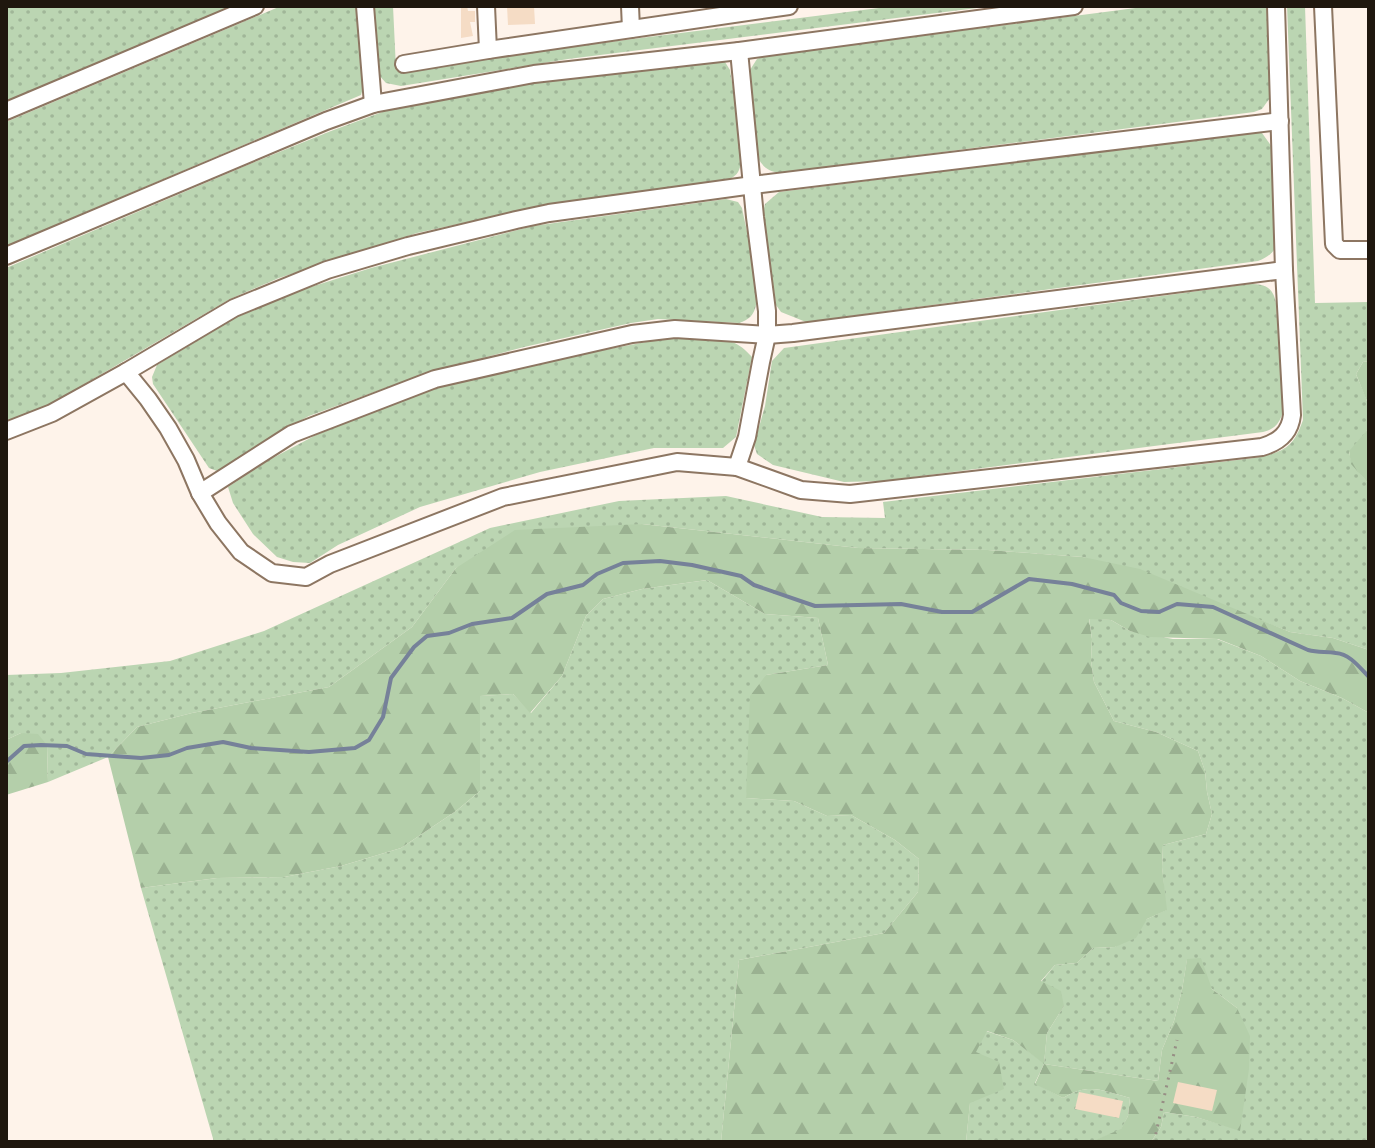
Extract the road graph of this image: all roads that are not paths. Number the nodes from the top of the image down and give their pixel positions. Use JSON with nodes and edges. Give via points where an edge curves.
{"nodes":[{"id":1,"x":255,"y":6,"type":"edge"},
{"id":2,"x":365,"y":6,"type":"edge"},
{"id":3,"x":486,"y":6,"type":"edge"},
{"id":4,"x":630,"y":6,"type":"edge"},
{"id":5,"x":789,"y":6,"type":"edge"},
{"id":6,"x":1074,"y":6,"type":"edge"},
{"id":7,"x":1276,"y":6,"type":"edge"},
{"id":8,"x":1323,"y":6,"type":"edge"},
{"id":9,"x":763,"y":8,"type":"edge"},
{"id":10,"x":631,"y":29,"type":"junction"},
{"id":11,"x":488,"y":50,"type":"junction"},
{"id":12,"x":739,"y":51,"type":"junction"},
{"id":13,"x":404,"y":64,"type":"dead end"},
{"id":14,"x":373,"y":104,"type":"junction"},
{"id":15,"x":6,"y":111,"type":"edge"},
{"id":16,"x":1280,"y":121,"type":"junction"},
{"id":17,"x":753,"y":185,"type":"junction"},
{"id":18,"x":1369,"y":250,"type":"edge"},
{"id":19,"x":6,"y":256,"type":"edge"},
{"id":20,"x":1284,"y":270,"type":"junction"},
{"id":21,"x":767,"y":335,"type":"junction"},
{"id":22,"x":126,"y":372,"type":"junction"},
{"id":23,"x":6,"y":431,"type":"edge"},
{"id":24,"x":737,"y":467,"type":"junction"},
{"id":25,"x":200,"y":493,"type":"junction"}],
"edges":[{"from":1,"to":15,"type":"street"},
{"from":2,"to":14,"type":"street"},
{"from":3,"to":11,"type":"street"},
{"from":4,"to":10,"type":"street"},
{"from":5,"to":9,"type":"street"},
{"from":6,"to":12,"type":"street"},
{"from":7,"to":16,"type":"street"},
{"from":8,"to":18,"type":"street","via":[[1334,244],[1340,250]]},
{"from":9,"to":10,"type":"street"},
{"from":10,"to":11,"type":"street"},
{"from":11,"to":13,"type":"street"},
{"from":12,"to":14,"type":"street","via":[[534,74]]},
{"from":12,"to":17,"type":"street"},
{"from":14,"to":19,"type":"street"},
{"from":16,"to":17,"type":"street"},
{"from":16,"to":20,"type":"street"},
{"from":17,"to":21,"type":"street"},
{"from":17,"to":22,"type":"street","via":[[549,213],[327,270],[234,308]]},
{"from":20,"to":21,"type":"street"},
{"from":20,"to":24,"type":"street","via":[[1292,415],[1290,427],[1274,443],[850,494],[801,490]]},
{"from":21,"to":24,"type":"street"},
{"from":21,"to":25,"type":"street","via":[[675,329],[632,334],[435,379],[292,434]]},
{"from":22,"to":23,"type":"street","via":[[52,413]]},
{"from":22,"to":25,"type":"street","via":[[168,428]]},
{"from":24,"to":25,"type":"street","via":[[677,462],[503,497],[306,577],[272,573],[241,552]]}]}
